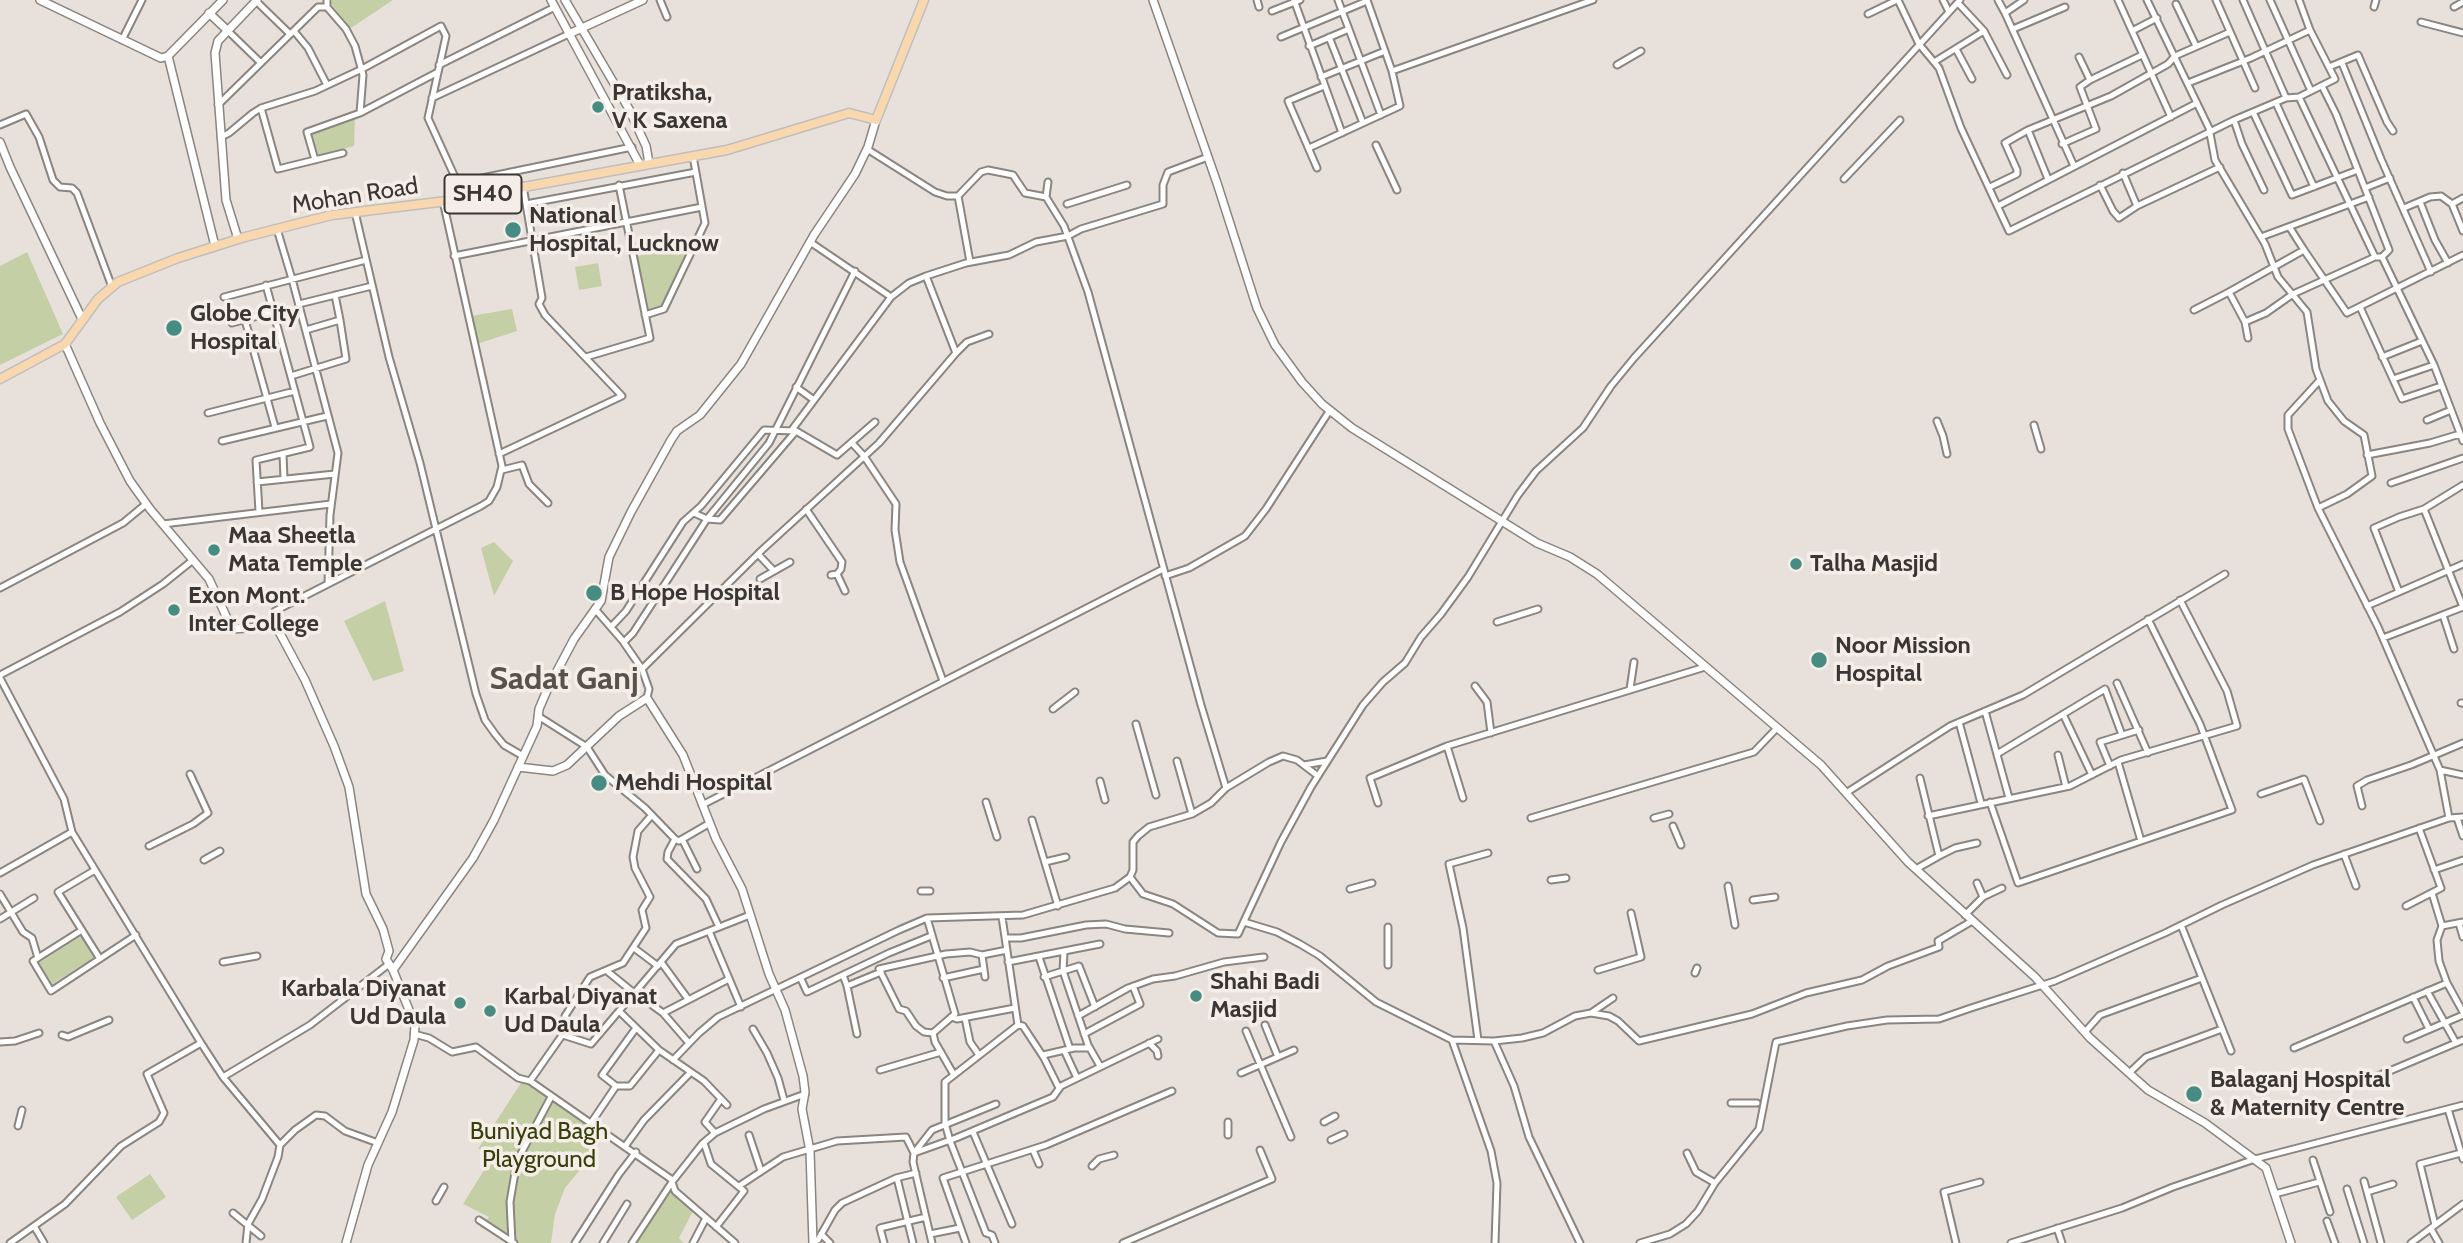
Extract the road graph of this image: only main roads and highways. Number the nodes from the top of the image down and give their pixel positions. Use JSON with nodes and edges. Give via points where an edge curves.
{"nodes":[{"id":1,"x":923,"y":0,"type":"edge"},
{"id":2,"x":0,"y":379,"type":"edge"}],
"edges":[{"from":1,"to":2,"type":"main road","name":"Mohan Road","number":"SH40","via":[[876,120],[849,113],[727,150],[443,201],[332,215],[238,239],[118,282],[97,299],[65,344]]}]}
